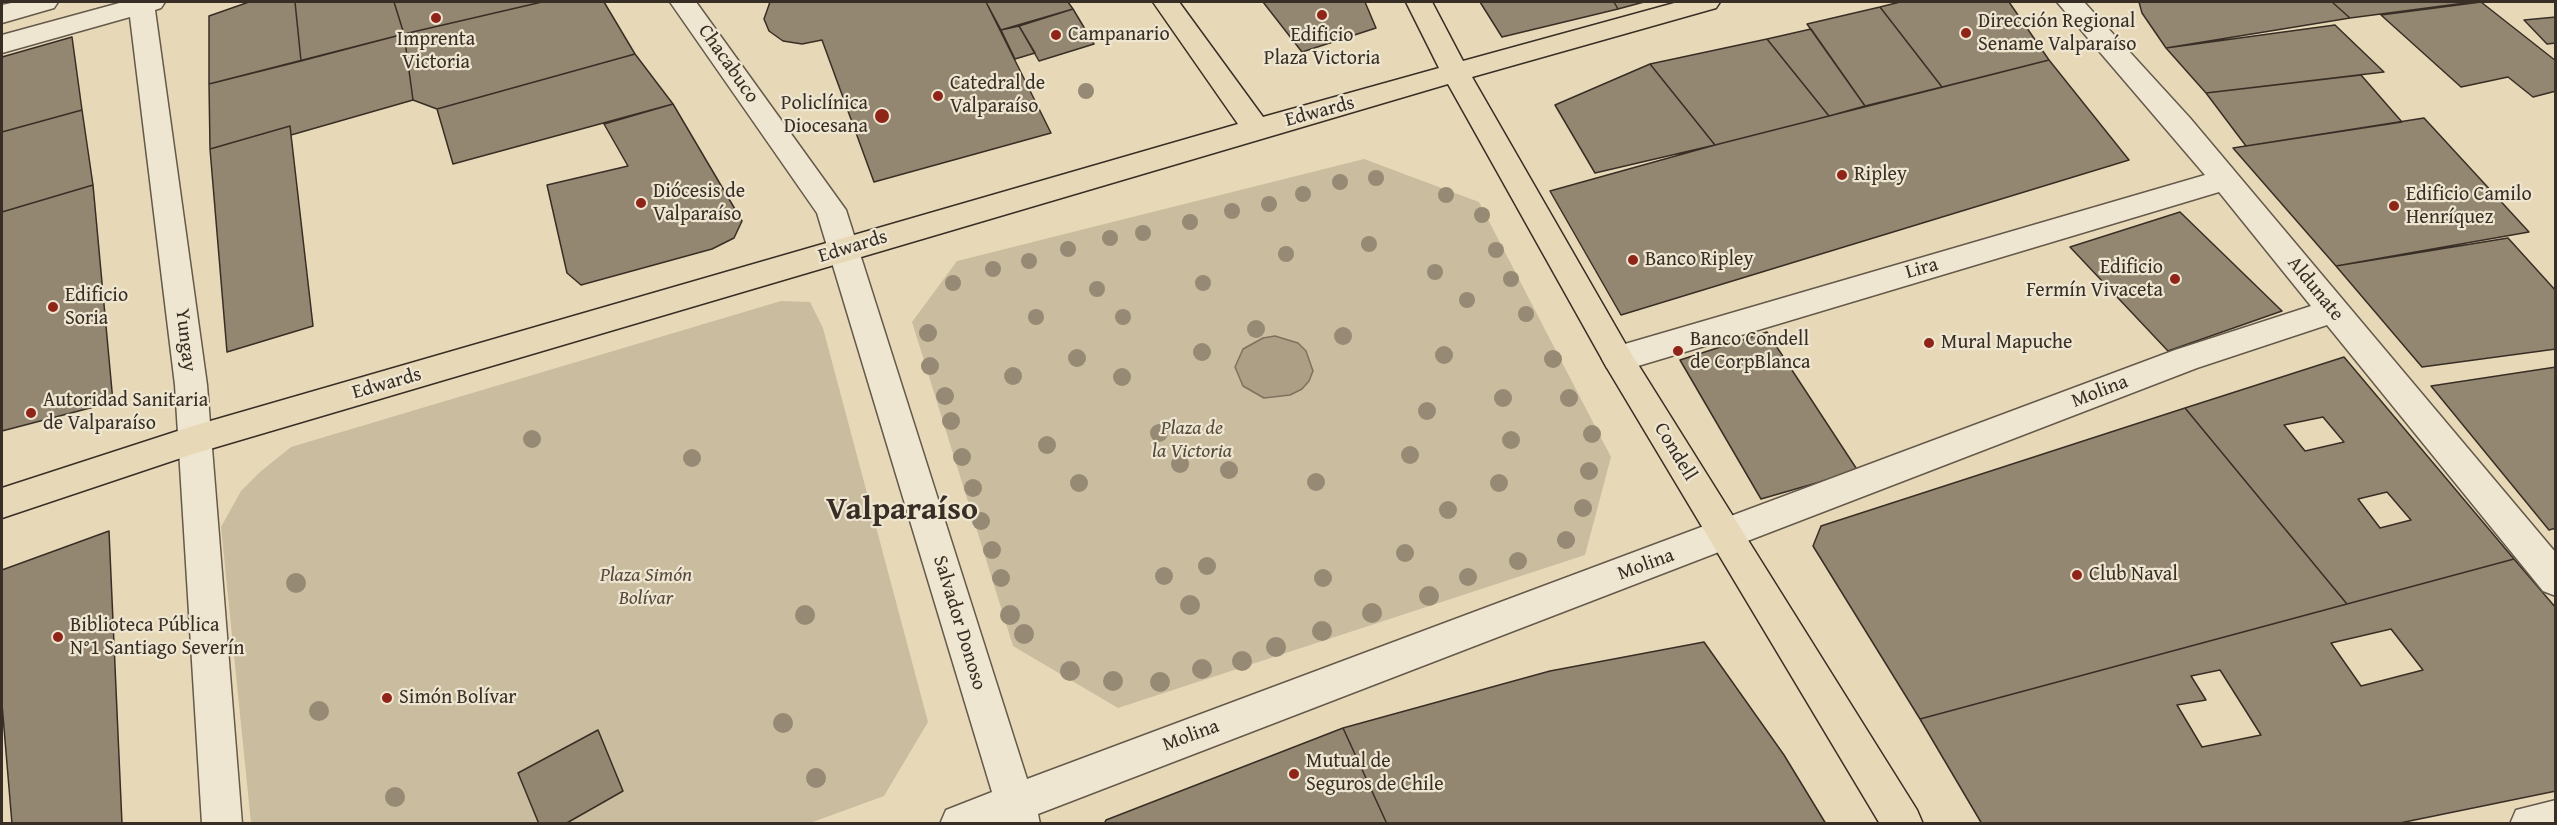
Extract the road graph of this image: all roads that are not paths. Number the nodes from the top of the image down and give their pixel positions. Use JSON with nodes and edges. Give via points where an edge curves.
{"nodes":[{"id":1,"x":45,"y":2,"type":"edge"},
{"id":2,"x":137,"y":2,"type":"edge"},
{"id":3,"x":683,"y":2,"type":"edge"},
{"id":4,"x":1166,"y":2,"type":"edge"},
{"id":5,"x":1419,"y":2,"type":"edge"},
{"id":6,"x":1707,"y":2,"type":"edge"},
{"id":7,"x":2070,"y":2,"type":"edge"},
{"id":8,"x":2,"y":14,"type":"edge"},
{"id":9,"x":2,"y":44,"type":"edge"},
{"id":10,"x":1456,"y":75,"type":"junction"},
{"id":11,"x":1256,"y":129,"type":"junction"},
{"id":12,"x":2225,"y":180,"type":"junction"},
{"id":13,"x":845,"y":250,"type":"junction"},
{"id":14,"x":2333,"y":311,"type":"junction"},
{"id":15,"x":1618,"y":359,"type":"junction"},
{"id":16,"x":193,"y":440,"type":"junction"},
{"id":17,"x":2,"y":503,"type":"edge"},
{"id":18,"x":1725,"y":535,"type":"junction"},
{"id":19,"x":2556,"y":580,"type":"edge"},
{"id":20,"x":1018,"y":813,"type":"edge"},
{"id":21,"x":2556,"y":819,"type":"edge"},
{"id":22,"x":222,"y":824,"type":"edge"},
{"id":23,"x":960,"y":824,"type":"edge"},
{"id":24,"x":1903,"y":824,"type":"edge"},
{"id":25,"x":2530,"y":824,"type":"edge"}],
"edges":[{"from":1,"to":8,"type":"street"},
{"from":2,"to":9,"type":"street"},
{"from":2,"to":16,"type":"street","name":"Yungay","via":[[191,386]]},
{"from":3,"to":13,"type":"street","name":"Chacabuco","via":[[831,210]]},
{"from":4,"to":11,"type":"main road"},
{"from":5,"to":10,"type":"main road","name":"Condell"},
{"from":6,"to":10,"type":"main road","name":"Edwards"},
{"from":7,"to":12,"type":"street","name":"Aldunate"},
{"from":10,"to":11,"type":"main road","name":"Edwards"},
{"from":10,"to":15,"type":"main road","name":"Condell"},
{"from":11,"to":13,"type":"main road","name":"Edwards"},
{"from":12,"to":14,"type":"street","name":"Aldunate"},
{"from":12,"to":15,"type":"street","name":"Lira"},
{"from":13,"to":16,"type":"main road","name":"Edwards"},
{"from":13,"to":20,"type":"street","name":"Salvador Donoso"},
{"from":14,"to":18,"type":"street","name":"Molina","via":[[2186,359]]},
{"from":14,"to":19,"type":"street","name":"Aldunate"},
{"from":15,"to":18,"type":"main road","name":"Condell"},
{"from":16,"to":17,"type":"main road","name":"Edwards"},
{"from":16,"to":22,"type":"street","name":"Yungay"},
{"from":18,"to":20,"type":"street","name":"Molina"},
{"from":18,"to":24,"type":"main road","name":"Condell"},
{"from":20,"to":23,"type":"street","name":"Molina"},
{"from":21,"to":25,"type":"street"}]}
